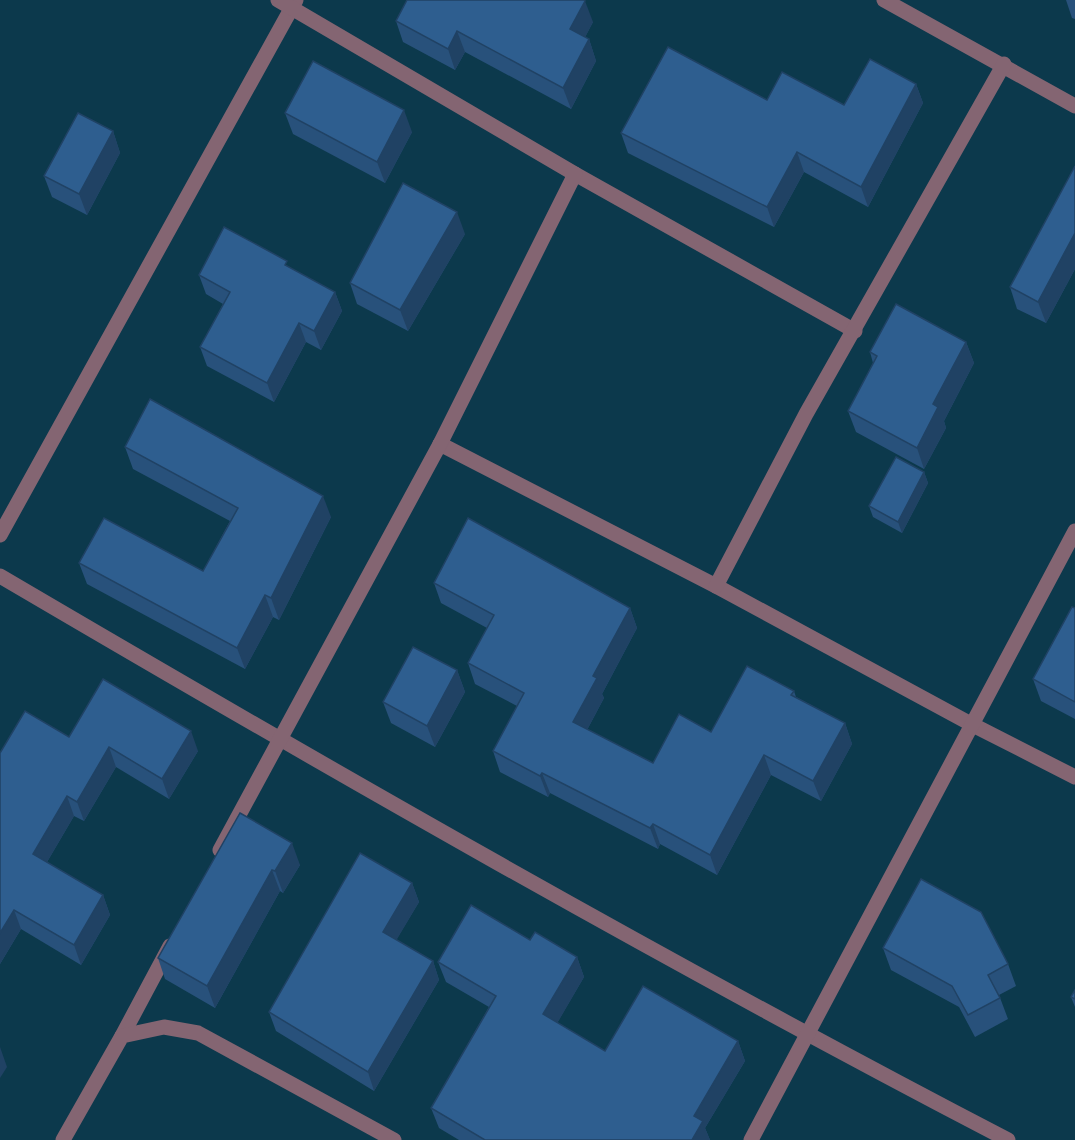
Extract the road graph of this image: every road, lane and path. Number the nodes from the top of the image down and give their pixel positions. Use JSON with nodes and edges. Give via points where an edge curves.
{"nodes":[{"id":1,"x":278,"y":0,"type":"edge"},
{"id":2,"x":884,"y":0,"type":"edge"},
{"id":3,"x":294,"y":4,"type":"edge"},
{"id":4,"x":1004,"y":64,"type":"junction"},
{"id":5,"x":1075,"y":106,"type":"edge"},
{"id":6,"x":575,"y":174,"type":"junction"},
{"id":7,"x":855,"y":330,"type":"junction"},
{"id":8,"x":440,"y":444,"type":"junction"},
{"id":9,"x":1075,"y":531,"type":"edge"},
{"id":10,"x":0,"y":535,"type":"edge"},
{"id":11,"x":0,"y":576,"type":"edge"},
{"id":12,"x":717,"y":586,"type":"junction"},
{"id":13,"x":971,"y":724,"type":"junction"},
{"id":14,"x":278,"y":740,"type":"junction"},
{"id":15,"x":1075,"y":777,"type":"edge"},
{"id":16,"x":211,"y":867,"type":"edge"},
{"id":17,"x":178,"y":930,"type":"edge"},
{"id":18,"x":806,"y":1035,"type":"junction"},
{"id":19,"x":122,"y":1036,"type":"junction"},
{"id":20,"x":63,"y":1140,"type":"edge"},
{"id":21,"x":394,"y":1140,"type":"edge"},
{"id":22,"x":751,"y":1140,"type":"edge"},
{"id":23,"x":1008,"y":1140,"type":"edge"}],
"edges":[{"from":1,"to":3,"type":"street"},
{"from":2,"to":4,"type":"street"},
{"from":3,"to":6,"type":"street"},
{"from":3,"to":10,"type":"street"},
{"from":4,"to":5,"type":"street"},
{"from":4,"to":7,"type":"street"},
{"from":6,"to":7,"type":"street"},
{"from":6,"to":8,"type":"street"},
{"from":7,"to":12,"type":"street","via":[[806,414]]},
{"from":8,"to":12,"type":"street"},
{"from":8,"to":14,"type":"street"},
{"from":9,"to":13,"type":"street"},
{"from":11,"to":14,"type":"street"},
{"from":12,"to":13,"type":"street"},
{"from":13,"to":15,"type":"street"},
{"from":13,"to":18,"type":"street"},
{"from":14,"to":16,"type":"street"},
{"from":14,"to":18,"type":"street"},
{"from":17,"to":19,"type":"street"},
{"from":18,"to":22,"type":"street"},
{"from":18,"to":23,"type":"street"},
{"from":19,"to":20,"type":"street"},
{"from":19,"to":21,"type":"street","via":[[164,1027],[198,1033]]}]}
